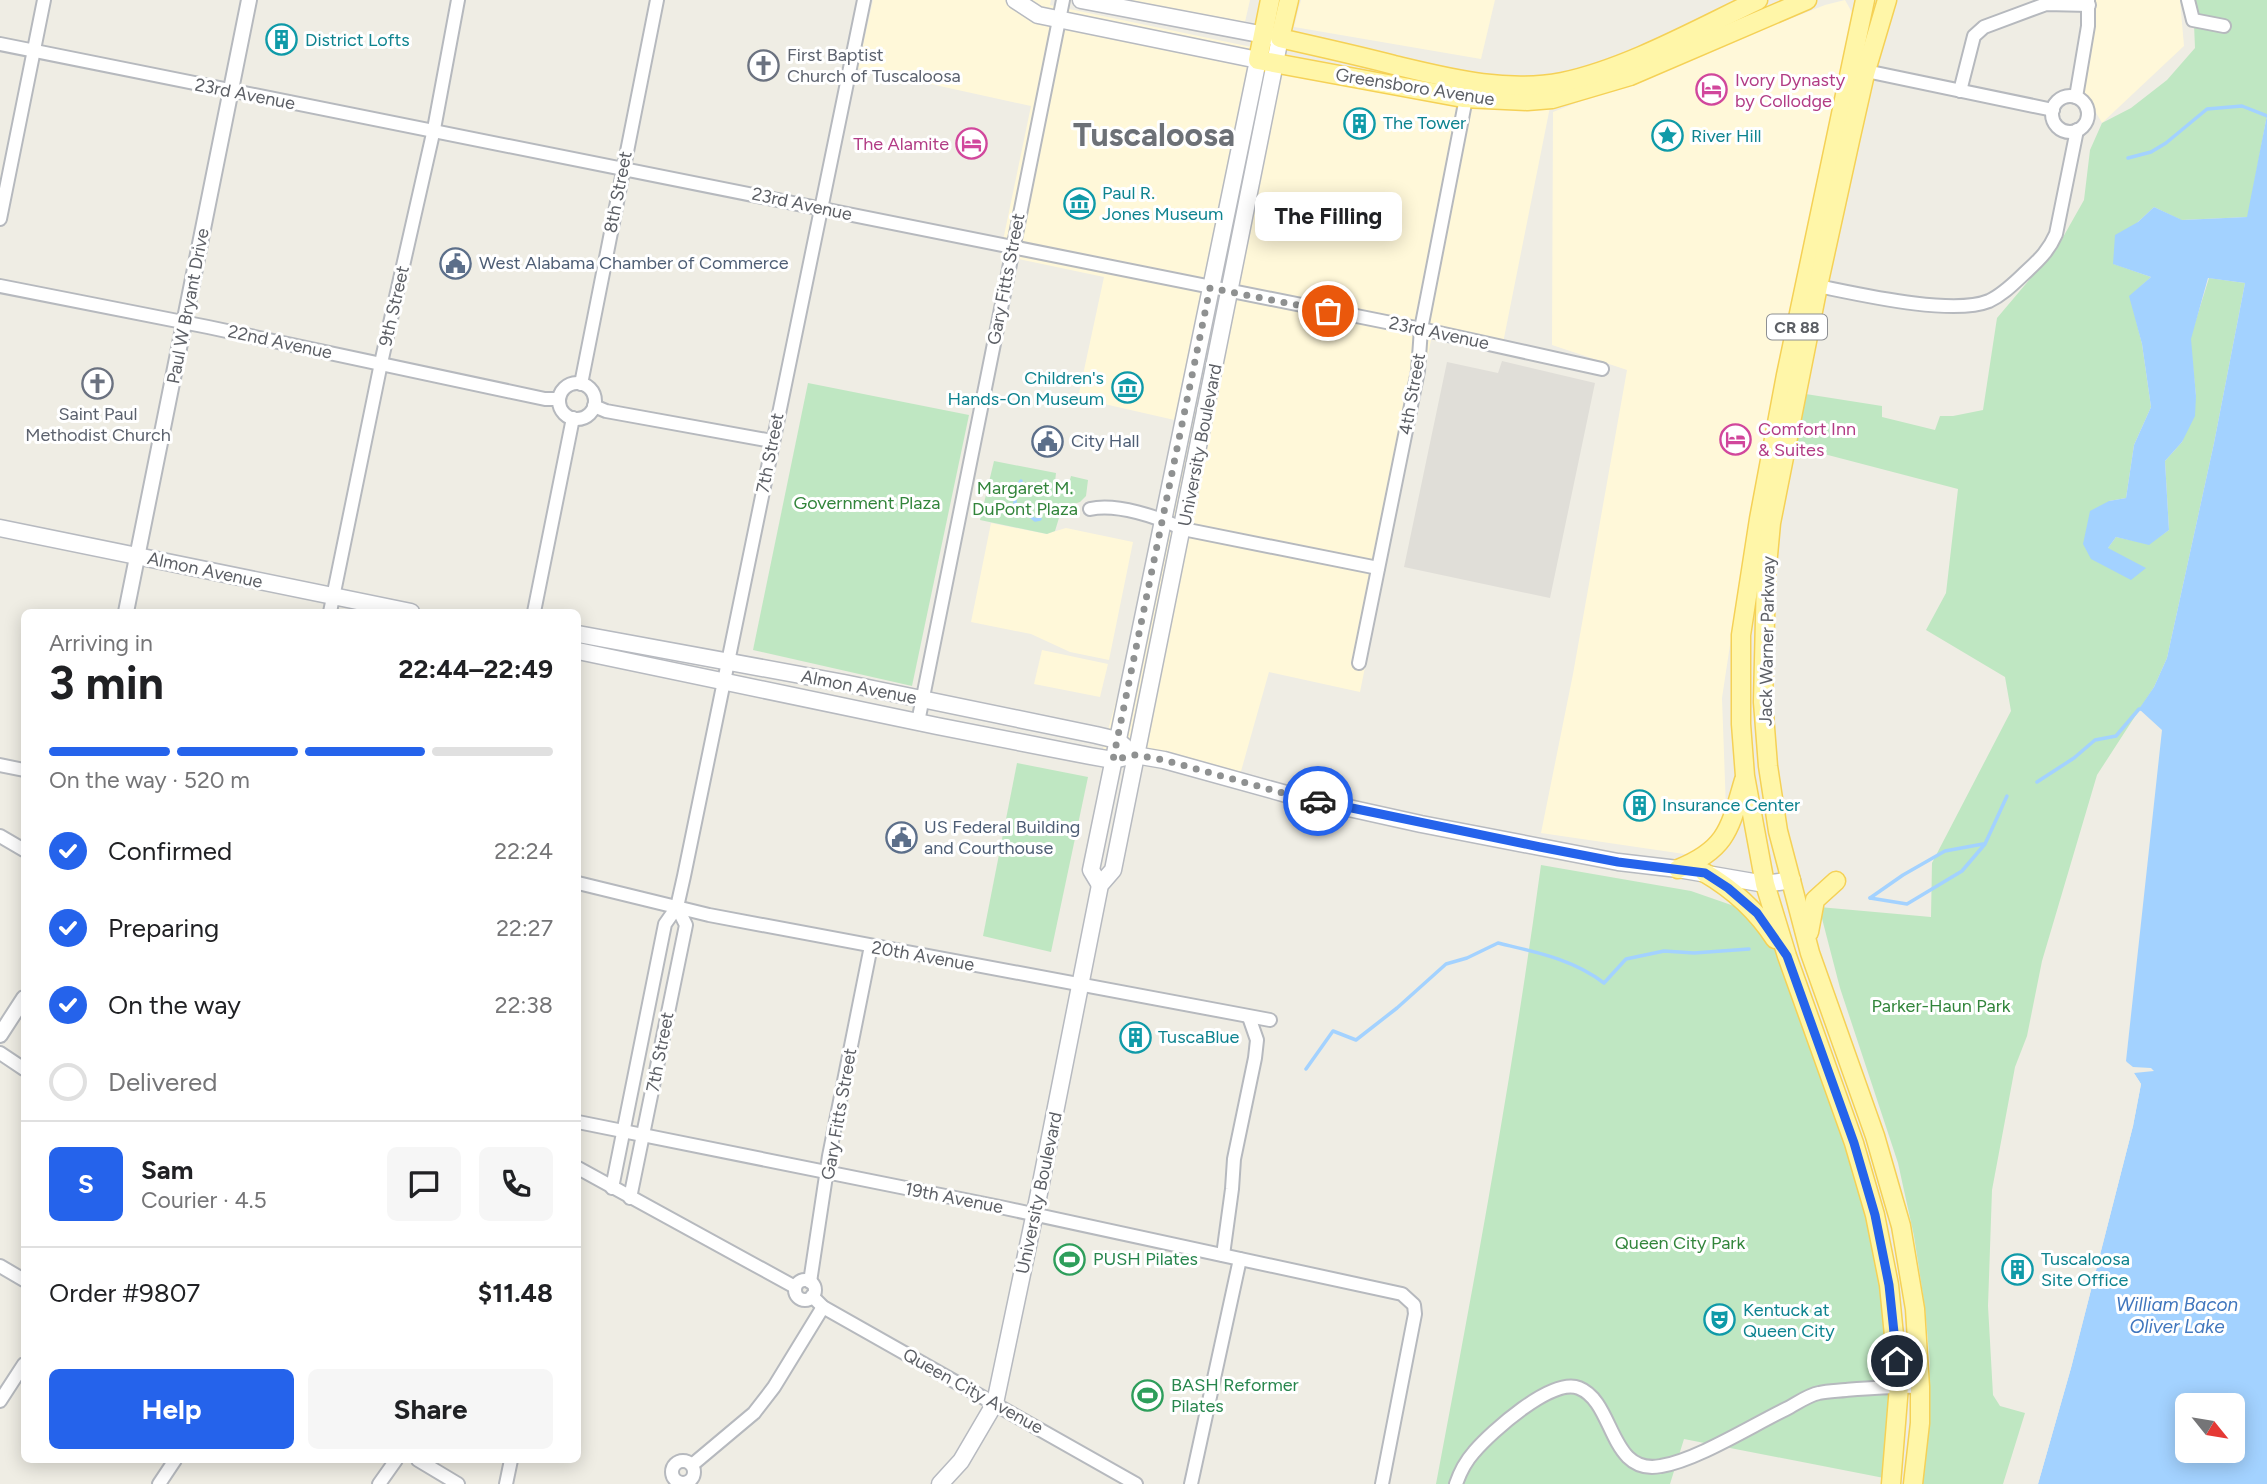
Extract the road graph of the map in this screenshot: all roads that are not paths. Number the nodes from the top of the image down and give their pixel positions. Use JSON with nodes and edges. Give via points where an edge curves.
{"nodes":[{"id":1,"x":44,"y":0,"type":"edge"},
{"id":2,"x":249,"y":0,"type":"edge"},
{"id":3,"x":458,"y":0,"type":"edge"},
{"id":4,"x":657,"y":0,"type":"edge"},
{"id":5,"x":864,"y":0,"type":"edge"},
{"id":6,"x":1015,"y":0,"type":"edge"},
{"id":7,"x":1063,"y":0,"type":"edge"},
{"id":8,"x":1081,"y":0,"type":"edge"},
{"id":9,"x":1270,"y":0,"type":"edge"},
{"id":10,"x":1289,"y":0,"type":"edge"},
{"id":11,"x":1758,"y":0,"type":"edge"},
{"id":12,"x":1807,"y":0,"type":"edge"},
{"id":13,"x":1856,"y":0,"type":"edge"},
{"id":14,"x":1866,"y":0,"type":"edge"},
{"id":15,"x":1887,"y":0,"type":"edge"},
{"id":16,"x":2188,"y":0,"type":"edge"},
{"id":17,"x":2088,"y":3,"type":"edge"},
{"id":18,"x":1060,"y":19,"type":"junction"},
{"id":19,"x":1861,"y":22,"type":"junction"},
{"id":20,"x":2224,"y":26,"type":"dead end"},
{"id":21,"x":1272,"y":37,"type":"junction"},
{"id":22,"x":0,"y":44,"type":"edge"},
{"id":23,"x":34,"y":51,"type":"junction"},
{"id":24,"x":1267,"y":61,"type":"junction"},
{"id":25,"x":1866,"y":71,"type":"junction"},
{"id":26,"x":1467,"y":90,"type":"junction"},
{"id":27,"x":231,"y":91,"type":"junction"},
{"id":28,"x":1960,"y":91,"type":"junction"},
{"id":29,"x":2076,"y":97,"type":"junction"},
{"id":30,"x":2053,"y":110,"type":"junction"},
{"id":31,"x":434,"y":129,"type":"junction"},
{"id":32,"x":2077,"y":130,"type":"junction"},
{"id":33,"x":623,"y":168,"type":"junction"},
{"id":34,"x":821,"y":208,"type":"junction"},
{"id":35,"x":0,"y":219,"type":"edge"},
{"id":36,"x":1012,"y":248,"type":"junction"},
{"id":37,"x":0,"y":286,"type":"edge"},
{"id":38,"x":1818,"y":286,"type":"junction"},
{"id":39,"x":1210,"y":288,"type":"junction"},
{"id":40,"x":1231,"y":292,"type":"junction"},
{"id":41,"x":186,"y":322,"type":"junction"},
{"id":42,"x":1421,"y":329,"type":"junction"},
{"id":43,"x":381,"y":363,"type":"junction"},
{"id":44,"x":1602,"y":369,"type":"dead end"},
{"id":45,"x":580,"y":384,"type":"junction"},
{"id":46,"x":559,"y":399,"type":"junction"},
{"id":47,"x":594,"y":406,"type":"junction"},
{"id":48,"x":573,"y":418,"type":"junction"},
{"id":49,"x":772,"y":440,"type":"junction"},
{"id":50,"x":1090,"y":509,"type":"dead end"},
{"id":51,"x":1162,"y":519,"type":"junction"},
{"id":52,"x":0,"y":528,"type":"edge"},
{"id":53,"x":1183,"y":528,"type":"junction"},
{"id":54,"x":138,"y":556,"type":"junction"},
{"id":55,"x":1378,"y":568,"type":"junction"},
{"id":56,"x":332,"y":605,"type":"edge"},
{"id":57,"x":127,"y":609,"type":"edge"},
{"id":58,"x":377,"y":609,"type":"edge"},
{"id":59,"x":535,"y":609,"type":"edge"},
{"id":60,"x":581,"y":635,"type":"edge"},
{"id":61,"x":581,"y":651,"type":"edge"},
{"id":62,"x":729,"y":662,"type":"junction"},
{"id":63,"x":1359,"y":663,"type":"dead end"},
{"id":64,"x":724,"y":682,"type":"junction"},
{"id":65,"x":923,"y":700,"type":"junction"},
{"id":66,"x":918,"y":722,"type":"junction"},
{"id":67,"x":1117,"y":740,"type":"junction"},
{"id":68,"x":1135,"y":755,"type":"junction"},
{"id":69,"x":1113,"y":760,"type":"junction"},
{"id":70,"x":0,"y":765,"type":"edge"},
{"id":71,"x":21,"y":769,"type":"edge"},
{"id":72,"x":1745,"y":776,"type":"junction"},
{"id":73,"x":0,"y":836,"type":"edge"},
{"id":74,"x":21,"y":848,"type":"edge"},
{"id":75,"x":1678,"y":869,"type":"junction"},
{"id":76,"x":1705,"y":873,"type":"junction"},
{"id":77,"x":1792,"y":880,"type":"junction"},
{"id":78,"x":1836,"y":881,"type":"dead end"},
{"id":79,"x":581,"y":884,"type":"edge"},
{"id":80,"x":1765,"y":884,"type":"junction"},
{"id":81,"x":1100,"y":885,"type":"junction"},
{"id":82,"x":677,"y":907,"type":"junction"},
{"id":83,"x":1807,"y":943,"type":"junction"},
{"id":84,"x":871,"y":946,"type":"junction"},
{"id":85,"x":1787,"y":956,"type":"junction"},
{"id":86,"x":1081,"y":985,"type":"junction"},
{"id":87,"x":21,"y":1003,"type":"edge"},
{"id":88,"x":1249,"y":1017,"type":"junction"},
{"id":89,"x":1270,"y":1020,"type":"dead end"},
{"id":90,"x":0,"y":1035,"type":"edge"},
{"id":91,"x":0,"y":1053,"type":"edge"},
{"id":92,"x":21,"y":1067,"type":"edge"},
{"id":93,"x":581,"y":1123,"type":"edge"},
{"id":94,"x":622,"y":1132,"type":"junction"},
{"id":95,"x":643,"y":1136,"type":"junction"},
{"id":96,"x":582,"y":1171,"type":"edge"},
{"id":97,"x":826,"y":1172,"type":"junction"},
{"id":98,"x":612,"y":1188,"type":"junction"},
{"id":99,"x":630,"y":1198,"type":"junction"},
{"id":100,"x":1035,"y":1214,"type":"junction"},
{"id":101,"x":1223,"y":1255,"type":"junction"},
{"id":102,"x":1240,"y":1259,"type":"junction"},
{"id":103,"x":0,"y":1266,"type":"edge"},
{"id":104,"x":21,"y":1278,"type":"edge"},
{"id":105,"x":810,"y":1282,"type":"junction"},
{"id":106,"x":795,"y":1287,"type":"junction"},
{"id":107,"x":812,"y":1296,"type":"junction"},
{"id":108,"x":823,"y":1307,"type":"junction"},
{"id":109,"x":21,"y":1369,"type":"edge"},
{"id":110,"x":1899,"y":1386,"type":"junction"},
{"id":111,"x":1920,"y":1387,"type":"junction"},
{"id":112,"x":0,"y":1401,"type":"edge"},
{"id":113,"x":995,"y":1403,"type":"junction"},
{"id":114,"x":173,"y":1463,"type":"edge"},
{"id":115,"x":394,"y":1463,"type":"edge"},
{"id":116,"x":423,"y":1463,"type":"edge"},
{"id":117,"x":510,"y":1463,"type":"edge"},
{"id":118,"x":692,"y":1465,"type":"dead end"},
{"id":119,"x":159,"y":1484,"type":"edge"},
{"id":120,"x":379,"y":1484,"type":"edge"},
{"id":121,"x":458,"y":1484,"type":"edge"},
{"id":122,"x":506,"y":1484,"type":"edge"},
{"id":123,"x":940,"y":1484,"type":"edge"},
{"id":124,"x":1136,"y":1484,"type":"edge"},
{"id":125,"x":1191,"y":1484,"type":"edge"},
{"id":126,"x":1382,"y":1484,"type":"edge"},
{"id":127,"x":1456,"y":1484,"type":"edge"},
{"id":128,"x":1891,"y":1484,"type":"edge"},
{"id":129,"x":1913,"y":1484,"type":"edge"}],
"edges":[{"from":1,"to":23,"type":"street"},
{"from":2,"to":27,"type":"street","name":"Paul W Bryant Drive"},
{"from":3,"to":31,"type":"street","name":"9th Street"},
{"from":4,"to":33,"type":"street","name":"8th Street"},
{"from":5,"to":34,"type":"street","name":"7th Street"},
{"from":6,"to":18,"type":"main road","name":"Greensboro Avenue","via":[[1038,15]]},
{"from":7,"to":18,"type":"street","name":"Gary Fitts Street"},
{"from":8,"to":21,"type":"main road","name":"Greensboro Avenue"},
{"from":9,"to":21,"type":"main road","name":"University Boulevard"},
{"from":10,"to":21,"type":"main road","name":"University Boulevard"},
{"from":11,"to":26,"type":"main road","name":"Greensboro Avenue","via":[[1587,76]]},
{"from":12,"to":26,"type":"main road","name":"Greensboro Avenue","via":[[1692,51],[1590,89],[1527,101]]},
{"from":13,"to":19,"type":"main road","number":"CR 88"},
{"from":14,"to":19,"type":"main road","name":"Jack Warner Parkway","number":"CR 88"},
{"from":15,"to":25,"type":"main road","name":"Jack Warner Parkway"},
{"from":16,"to":20,"type":"street","via":[[2193,20]]},
{"from":17,"to":28,"type":"street","via":[[2046,4],[1984,27],[1974,36]]},
{"from":17,"to":29,"type":"street"},
{"from":18,"to":24,"type":"main road","name":"Greensboro Avenue"},
{"from":18,"to":36,"type":"street","name":"Gary Fitts Street"},
{"from":19,"to":72,"type":"main road","name":"Jack Warner Parkway","number":"CR 88","via":[[1752,558],[1741,635]]},
{"from":21,"to":24,"type":"main road","name":"University Boulevard"},
{"from":21,"to":26,"type":"main road","name":"Greensboro Avenue"},
{"from":22,"to":23,"type":"street","name":"23rd Avenue"},
{"from":23,"to":27,"type":"street","name":"23rd Avenue"},
{"from":23,"to":35,"type":"street"},
{"from":24,"to":26,"type":"main road","name":"Greensboro Avenue"},
{"from":24,"to":39,"type":"main road","name":"University Boulevard"},
{"from":24,"to":40,"type":"main road","name":"University Boulevard"},
{"from":25,"to":28,"type":"street"},
{"from":25,"to":38,"type":"main road","name":"Jack Warner Parkway"},
{"from":26,"to":42,"type":"street","name":"4th Street"},
{"from":27,"to":31,"type":"street","name":"23rd Avenue"},
{"from":27,"to":41,"type":"street","name":"Paul W Bryant Drive"},
{"from":28,"to":30,"type":"street"},
{"from":29,"to":30,"type":"street","via":[[2064,97]]},
{"from":29,"to":32,"type":"street","via":[[2085,103],[2088,114]]},
{"from":30,"to":32,"type":"street","via":[[2058,127]]},
{"from":31,"to":33,"type":"street","name":"23rd Avenue"},
{"from":31,"to":43,"type":"street","name":"9th Street"},
{"from":32,"to":38,"type":"street","via":[[2051,247],[2005,292],[1987,302],[1946,305]]},
{"from":33,"to":34,"type":"street","name":"23rd Avenue"},
{"from":33,"to":45,"type":"street","name":"8th Street"},
{"from":34,"to":36,"type":"street","name":"23rd Avenue"},
{"from":34,"to":49,"type":"street","name":"7th Street"},
{"from":36,"to":39,"type":"street","name":"23rd Avenue"},
{"from":36,"to":65,"type":"street","name":"Gary Fitts Street"},
{"from":37,"to":41,"type":"street","name":"22nd Avenue"},
{"from":38,"to":77,"type":"main road","name":"Jack Warner Parkway","via":[[1775,502],[1766,577],[1765,734],[1778,831]]},
{"from":39,"to":40,"type":"street","name":"23rd Avenue"},
{"from":39,"to":51,"type":"main road","name":"University Boulevard"},
{"from":40,"to":42,"type":"street","name":"23rd Avenue"},
{"from":40,"to":53,"type":"main road","name":"University Boulevard"},
{"from":41,"to":43,"type":"street","name":"22nd Avenue"},
{"from":41,"to":54,"type":"street","name":"Paul W Bryant Drive"},
{"from":42,"to":44,"type":"street","name":"23rd Avenue"},
{"from":42,"to":55,"type":"street","name":"4th Street","via":[[1418,371]]},
{"from":43,"to":46,"type":"street","name":"22nd Avenue"},
{"from":43,"to":56,"type":"street","name":"9th Street"},
{"from":45,"to":46,"type":"street","via":[[566,387]]},
{"from":45,"to":47,"type":"street","via":[[591,390]]},
{"from":46,"to":48,"type":"street","via":[[564,414]]},
{"from":47,"to":48,"type":"street","via":[[587,416]]},
{"from":47,"to":49,"type":"street"},
{"from":48,"to":59,"type":"street"},
{"from":49,"to":62,"type":"street","name":"7th Street"},
{"from":50,"to":51,"type":"street","via":[[1103,506]]},
{"from":51,"to":53,"type":"street"},
{"from":51,"to":67,"type":"main road","name":"University Boulevard"},
{"from":52,"to":54,"type":"main road","name":"Almon Avenue"},
{"from":53,"to":55,"type":"street"},
{"from":53,"to":68,"type":"main road","name":"University Boulevard"},
{"from":54,"to":56,"type":"main road","name":"Almon Avenue"},
{"from":54,"to":57,"type":"street","name":"Paul W Bryant Drive"},
{"from":55,"to":63,"type":"street","name":"4th Street"},
{"from":56,"to":58,"type":"main road","name":"Almon Avenue"},
{"from":60,"to":62,"type":"main road","name":"Almon Avenue"},
{"from":61,"to":64,"type":"main road","name":"Almon Avenue"},
{"from":62,"to":64,"type":"street","name":"7th Street"},
{"from":62,"to":65,"type":"main road","name":"Almon Avenue"},
{"from":64,"to":66,"type":"main road","name":"Almon Avenue"},
{"from":64,"to":82,"type":"street","name":"7th Street"},
{"from":65,"to":66,"type":"street","name":"Gary Fitts Street"},
{"from":65,"to":67,"type":"main road","name":"Almon Avenue"},
{"from":66,"to":69,"type":"main road","name":"Almon Avenue"},
{"from":67,"to":68,"type":"main road","name":"Almon Avenue"},
{"from":67,"to":69,"type":"main road","name":"University Boulevard"},
{"from":68,"to":69,"type":"main road","name":"Almon Avenue"},
{"from":68,"to":75,"type":"main road","name":"Almon Avenue","via":[[1421,824]]},
{"from":68,"to":81,"type":"main road","name":"University Boulevard","via":[[1113,870]]},
{"from":69,"to":81,"type":"main road","name":"University Boulevard","via":[[1091,870]]},
{"from":70,"to":71,"type":"street"},
{"from":72,"to":75,"type":"main road","via":[[1721,842]]},
{"from":72,"to":80,"type":"main road","name":"Jack Warner Parkway","number":"CR 88"},
{"from":73,"to":74,"type":"street"},
{"from":75,"to":76,"type":"main road","name":"Almon Avenue"},
{"from":76,"to":80,"type":"main road","name":"Almon Avenue"},
{"from":76,"to":85,"type":"main road","via":[[1757,913]]},
{"from":77,"to":80,"type":"main road","name":"Almon Avenue"},
{"from":77,"to":83,"type":"main road","name":"Jack Warner Parkway"},
{"from":78,"to":83,"type":"main road","via":[[1815,900]]},
{"from":79,"to":82,"type":"street","name":"20th Avenue"},
{"from":80,"to":85,"type":"main road","name":"Jack Warner Parkway","number":"CR 88"},
{"from":81,"to":86,"type":"main road","name":"University Boulevard"},
{"from":82,"to":84,"type":"street","name":"20th Avenue"},
{"from":82,"to":94,"type":"street","name":"7th Street","via":[[665,924]]},
{"from":82,"to":95,"type":"street","name":"7th Street","via":[[685,925]]},
{"from":83,"to":111,"type":"main road","name":"Jack Warner Parkway","via":[[1875,1136],[1901,1226],[1915,1309]]},
{"from":84,"to":86,"type":"street","name":"20th Avenue"},
{"from":84,"to":97,"type":"street","name":"Gary Fitts Street"},
{"from":85,"to":110,"type":"main road","name":"Jack Warner Parkway","number":"CR 88","via":[[1875,1215],[1889,1285]]},
{"from":86,"to":88,"type":"street","name":"20th Avenue"},
{"from":86,"to":100,"type":"main road","name":"University Boulevard"},
{"from":87,"to":90,"type":"street"},
{"from":88,"to":89,"type":"street","name":"20th Avenue"},
{"from":88,"to":101,"type":"street","via":[[1256,1040],[1255,1058],[1234,1160]]},
{"from":91,"to":92,"type":"street"},
{"from":93,"to":94,"type":"street","name":"19th Avenue"},
{"from":94,"to":95,"type":"street","name":"19th Avenue"},
{"from":94,"to":98,"type":"street","name":"7th Street"},
{"from":95,"to":97,"type":"street","name":"19th Avenue"},
{"from":95,"to":99,"type":"street","name":"7th Street"},
{"from":96,"to":98,"type":"street","name":"Queen City Avenue"},
{"from":97,"to":100,"type":"street","name":"19th Avenue"},
{"from":97,"to":105,"type":"street","name":"Gary Fitts Street"},
{"from":98,"to":99,"type":"street","name":"Queen City Avenue"},
{"from":99,"to":106,"type":"street","name":"Queen City Avenue"},
{"from":100,"to":101,"type":"street","name":"19th Avenue"},
{"from":100,"to":113,"type":"main road","name":"University Boulevard"},
{"from":101,"to":102,"type":"street","name":"19th Avenue"},
{"from":102,"to":125,"type":"street"},
{"from":102,"to":126,"type":"street","name":"19th Avenue","via":[[1393,1291],[1414,1305]]},
{"from":103,"to":104,"type":"street"},
{"from":105,"to":106,"type":"street","via":[[801,1281]]},
{"from":105,"to":107,"type":"street"},
{"from":106,"to":107,"type":"street","name":"Queen City Avenue","via":[[800,1298]]},
{"from":107,"to":108,"type":"street","name":"Queen City Avenue"},
{"from":108,"to":113,"type":"street","name":"Queen City Avenue"},
{"from":108,"to":118,"type":"street","via":[[775,1388],[754,1413]]},
{"from":109,"to":112,"type":"street"},
{"from":110,"to":111,"type":"street"},
{"from":110,"to":127,"type":"street","via":[[1817,1393],[1701,1452],[1659,1467],[1628,1458],[1591,1396],[1582,1388],[1564,1387],[1529,1405],[1489,1437],[1465,1465]]},
{"from":110,"to":128,"type":"main road","name":"Jack Warner Parkway","number":"CR 88"},
{"from":111,"to":129,"type":"main road","name":"Jack Warner Parkway"},
{"from":113,"to":123,"type":"main road","name":"University Boulevard","via":[[961,1461]]},
{"from":113,"to":124,"type":"street","name":"Queen City Avenue"},
{"from":114,"to":119,"type":"street"},
{"from":115,"to":120,"type":"street"},
{"from":116,"to":121,"type":"street"},
{"from":117,"to":122,"type":"street"}]}
